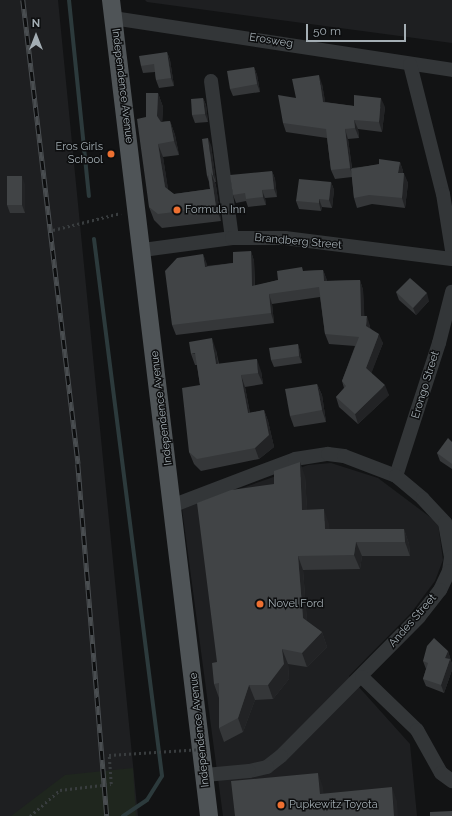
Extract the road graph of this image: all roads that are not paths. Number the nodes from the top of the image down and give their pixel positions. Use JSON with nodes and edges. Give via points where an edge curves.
{"nodes":[{"id":1,"x":111,"y":0,"type":"edge"},
{"id":2,"x":113,"y":18,"type":"junction"},
{"id":3,"x":410,"y":64,"type":"junction"},
{"id":4,"x":452,"y":70,"type":"edge"},
{"id":5,"x":211,"y":81,"type":"dead end"},
{"id":6,"x":232,"y":238,"type":"junction"},
{"id":7,"x":143,"y":250,"type":"junction"},
{"id":8,"x":452,"y":250,"type":"edge"},
{"id":9,"x":452,"y":259,"type":"edge"},
{"id":10,"x":452,"y":292,"type":"edge"},
{"id":11,"x":396,"y":476,"type":"junction"},
{"id":12,"x":174,"y":505,"type":"junction"},
{"id":13,"x":449,"y":522,"type":"edge"},
{"id":14,"x":451,"y":557,"type":"edge"},
{"id":15,"x":362,"y":677,"type":"junction"},
{"id":16,"x":205,"y":775,"type":"junction"},
{"id":17,"x":452,"y":781,"type":"edge"},
{"id":18,"x":209,"y":816,"type":"edge"}],
"edges":[{"from":1,"to":2,"type":"main road","name":"Independence Avenue"},
{"from":2,"to":3,"type":"street","name":"Erosweg"},
{"from":2,"to":7,"type":"main road","name":"Independence Avenue"},
{"from":3,"to":4,"type":"street","name":"Erosweg"},
{"from":3,"to":8,"type":"street","via":[[443,194]]},
{"from":5,"to":6,"type":"street"},
{"from":6,"to":7,"type":"street","name":"Brandberg Street"},
{"from":6,"to":9,"type":"street","name":"Brandberg Street","via":[[285,238]]},
{"from":7,"to":12,"type":"main road","name":"Independence Avenue"},
{"from":10,"to":11,"type":"street","name":"Erongo Street","via":[[437,350]]},
{"from":11,"to":12,"type":"street","name":"Andes Street","via":[[362,461],[328,454],[314,455]]},
{"from":11,"to":13,"type":"street","name":"Andes Street"},
{"from":12,"to":16,"type":"main road","name":"Independence Avenue"},
{"from":13,"to":14,"type":"street","name":"Andes Street"},
{"from":14,"to":15,"type":"street","name":"Andes Street","via":[[449,571],[440,590]]},
{"from":15,"to":16,"type":"street","name":"Andes Street","via":[[267,766]]},
{"from":15,"to":17,"type":"street","via":[[417,730],[441,772]]},
{"from":16,"to":18,"type":"main road","name":"Independence Avenue"}]}
